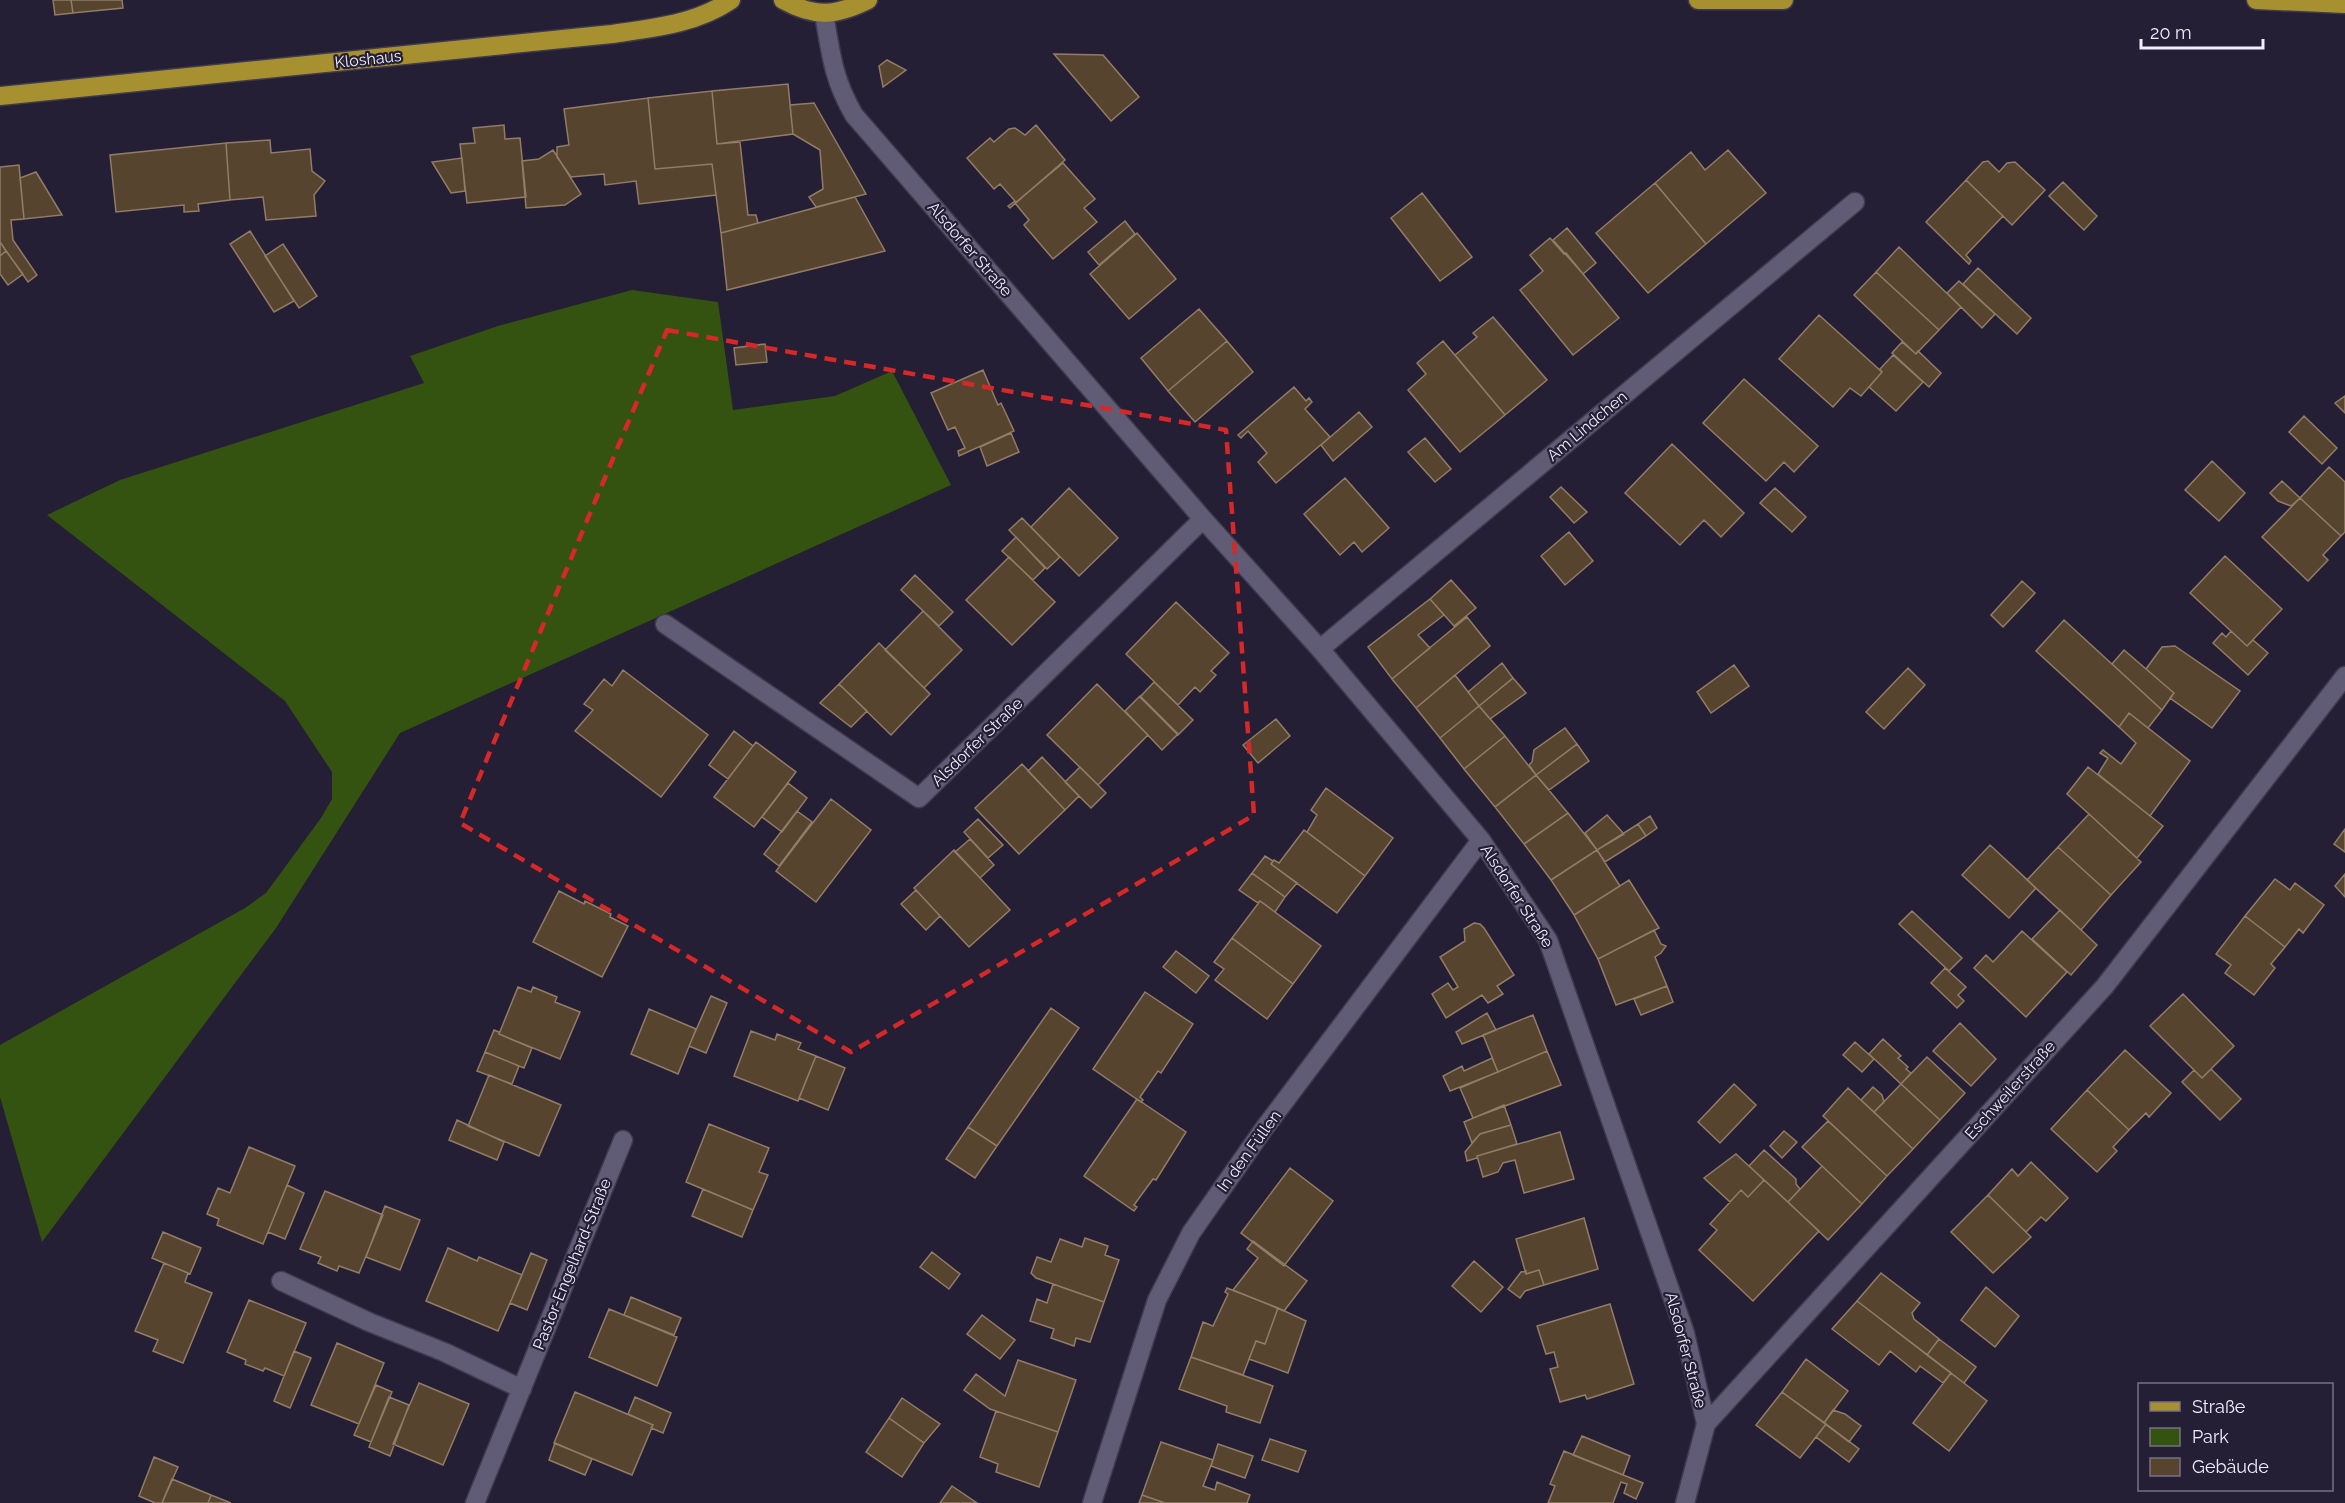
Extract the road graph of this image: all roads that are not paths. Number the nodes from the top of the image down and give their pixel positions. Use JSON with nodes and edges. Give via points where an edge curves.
{"nodes":[{"id":1,"x":783,"y":0,"type":"edge"},
{"id":2,"x":868,"y":0,"type":"edge"},
{"id":3,"x":1698,"y":0,"type":"edge"},
{"id":4,"x":1784,"y":0,"type":"edge"},
{"id":5,"x":2256,"y":0,"type":"edge"},
{"id":6,"x":2345,"y":4,"type":"edge"},
{"id":7,"x":724,"y":5,"type":"edge"},
{"id":8,"x":824,"y":14,"type":"junction"},
{"id":9,"x":0,"y":96,"type":"edge"},
{"id":10,"x":1855,"y":202,"type":"dead end"},
{"id":11,"x":1203,"y":519,"type":"junction"},
{"id":12,"x":665,"y":624,"type":"dead end"},
{"id":13,"x":1320,"y":649,"type":"junction"},
{"id":14,"x":2345,"y":676,"type":"edge"},
{"id":15,"x":1481,"y":840,"type":"junction"},
{"id":16,"x":623,"y":1140,"type":"dead end"},
{"id":17,"x":281,"y":1281,"type":"dead end"},
{"id":18,"x":522,"y":1389,"type":"junction"},
{"id":19,"x":1706,"y":1424,"type":"junction"},
{"id":20,"x":475,"y":1503,"type":"edge"},
{"id":21,"x":1092,"y":1503,"type":"edge"},
{"id":22,"x":1685,"y":1503,"type":"edge"}],
"edges":[{"from":1,"to":8,"type":"main road","via":[[799,9]]},
{"from":2,"to":8,"type":"main road","via":[[847,10]]},
{"from":3,"to":4,"type":"main road"},
{"from":5,"to":6,"type":"main road"},
{"from":7,"to":9,"type":"main road","name":"Kloshaus","via":[[670,26],[612,34]]},
{"from":8,"to":11,"type":"street","name":"Alsdorfer Straße","via":[[840,92],[854,115]]},
{"from":10,"to":13,"type":"street","name":"Am Lindchen"},
{"from":11,"to":12,"type":"street","name":"Alsdorfer Straße","via":[[919,798]]},
{"from":11,"to":13,"type":"street","name":"Alsdorfer Straße"},
{"from":13,"to":15,"type":"street","name":"Alsdorfer Straße"},
{"from":14,"to":19,"type":"street","name":"Eschweilerstraße","via":[[2105,986]]},
{"from":15,"to":19,"type":"street","name":"Alsdorfer Straße","via":[[1548,940],[1685,1333]]},
{"from":15,"to":21,"type":"street","name":"In den Füllen","via":[[1263,1130],[1191,1233],[1157,1300]]},
{"from":16,"to":18,"type":"street","name":"Pastor-Engelhard-Straße"},
{"from":17,"to":18,"type":"street"},
{"from":18,"to":20,"type":"street","name":"Pastor-Engelhard-Straße"},
{"from":19,"to":22,"type":"street","name":"Eschweilerstraße"}]}
